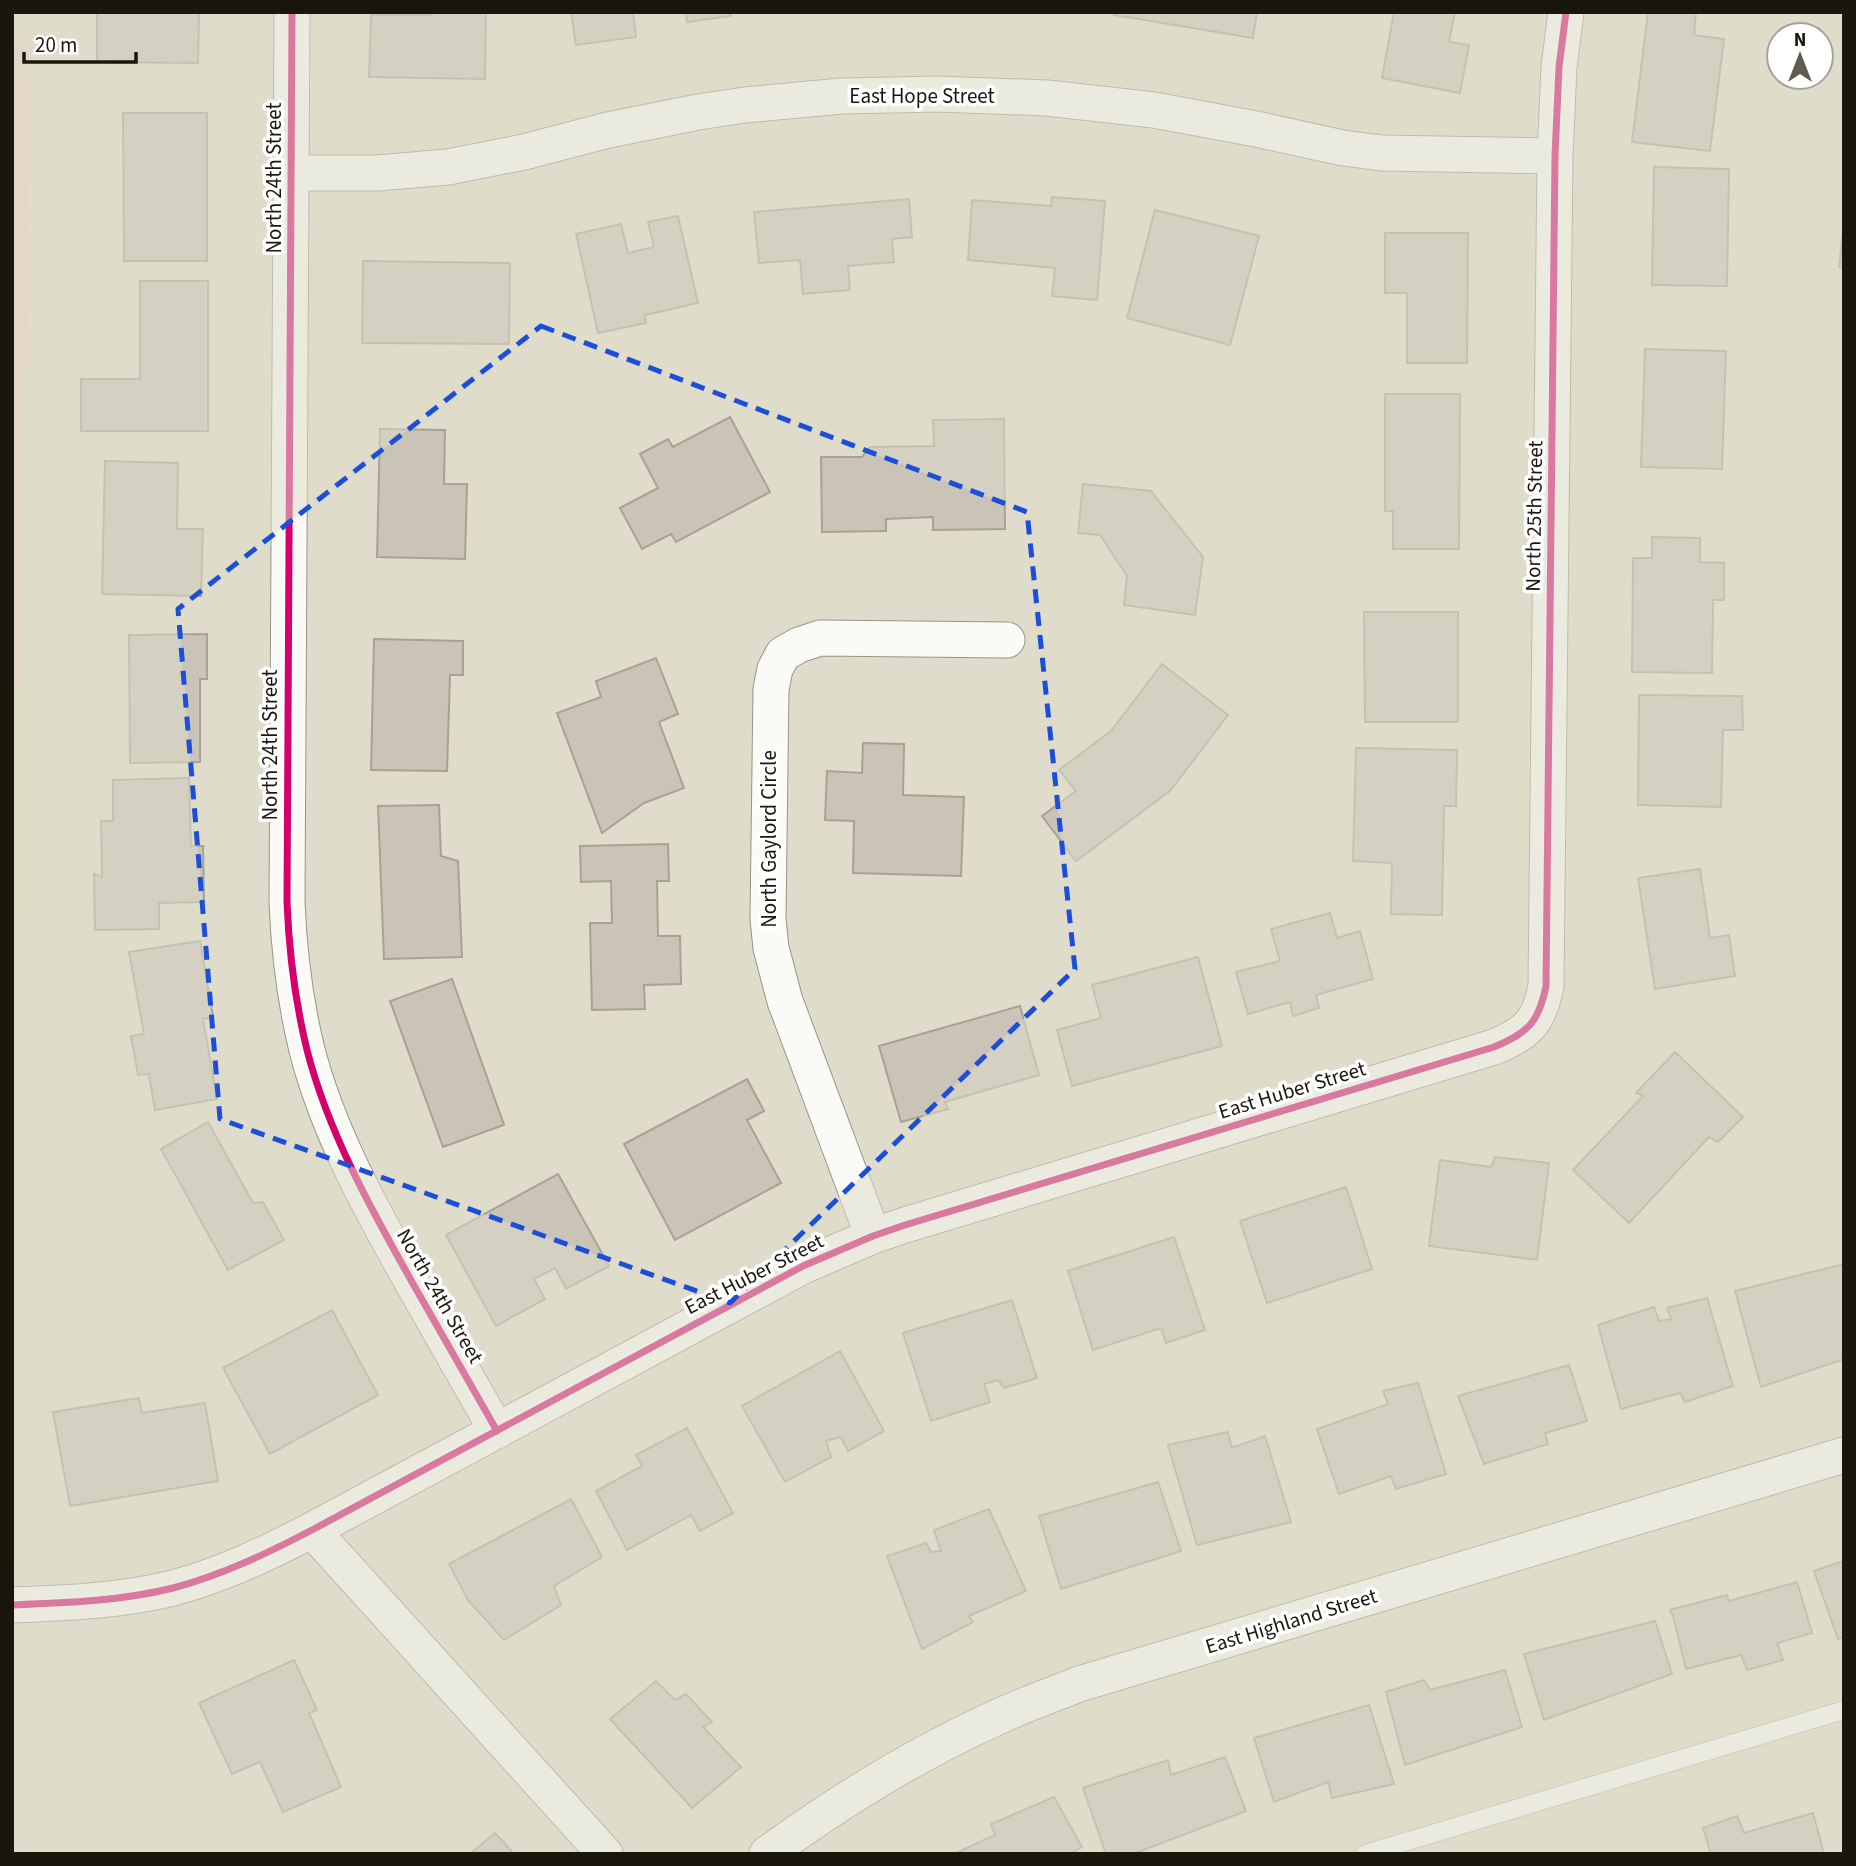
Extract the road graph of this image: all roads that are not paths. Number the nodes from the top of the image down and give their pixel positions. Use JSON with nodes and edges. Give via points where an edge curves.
{"nodes":[{"id":1,"x":292,"y":12,"type":"edge"},
{"id":2,"x":1566,"y":12,"type":"edge"},
{"id":3,"x":1555,"y":156,"type":"junction"},
{"id":4,"x":292,"y":173,"type":"junction"},
{"id":5,"x":1007,"y":640,"type":"dead end"},
{"id":6,"x":1536,"y":1019,"type":"joint"},
{"id":7,"x":873,"y":1236,"type":"junction"},
{"id":8,"x":497,"y":1431,"type":"junction"},
{"id":9,"x":1844,"y":1455,"type":"edge"},
{"id":10,"x":312,"y":1530,"type":"junction"},
{"id":11,"x":12,"y":1605,"type":"edge"},
{"id":12,"x":1844,"y":1710,"type":"edge"},
{"id":13,"x":605,"y":1854,"type":"edge"},
{"id":14,"x":767,"y":1854,"type":"edge"},
{"id":15,"x":1365,"y":1854,"type":"edge"}],
"edges":[{"from":1,"to":4,"type":"street","name":"North 24th Street"},
{"from":2,"to":3,"type":"street","name":"North 25th Street"},
{"from":3,"to":4,"type":"street","name":"East Hope Street","via":[[1382,153],[1103,103],[990,95],[892,95],[793,100],[698,112],[448,167]]},
{"from":3,"to":6,"type":"street","name":"North 25th Street","via":[[1546,977]]},
{"from":4,"to":8,"type":"street","name":"North 24th Street","via":[[287,902],[296,1001],[322,1097],[357,1178]]},
{"from":5,"to":7,"type":"street","name":"North Gaylord Circle","via":[[820,638],[783,654],[775,669],[769,708],[767,892],[771,948],[785,1001]]},
{"from":6,"to":7,"type":"street","name":"East Huber Street","via":[[1494,1047]]},
{"from":7,"to":8,"type":"street","name":"East Huber Street","via":[[803,1266]]},
{"from":8,"to":10,"type":"street","name":"East Huber Street"},
{"from":9,"to":14,"type":"street","name":"East Highland Street","via":[[1079,1684],[989,1721],[889,1773]]},
{"from":10,"to":11,"type":"street","name":"East Huber Street","via":[[241,1565],[174,1587],[107,1599]]},
{"from":10,"to":13,"type":"street"},
{"from":12,"to":15,"type":"lane"}]}
